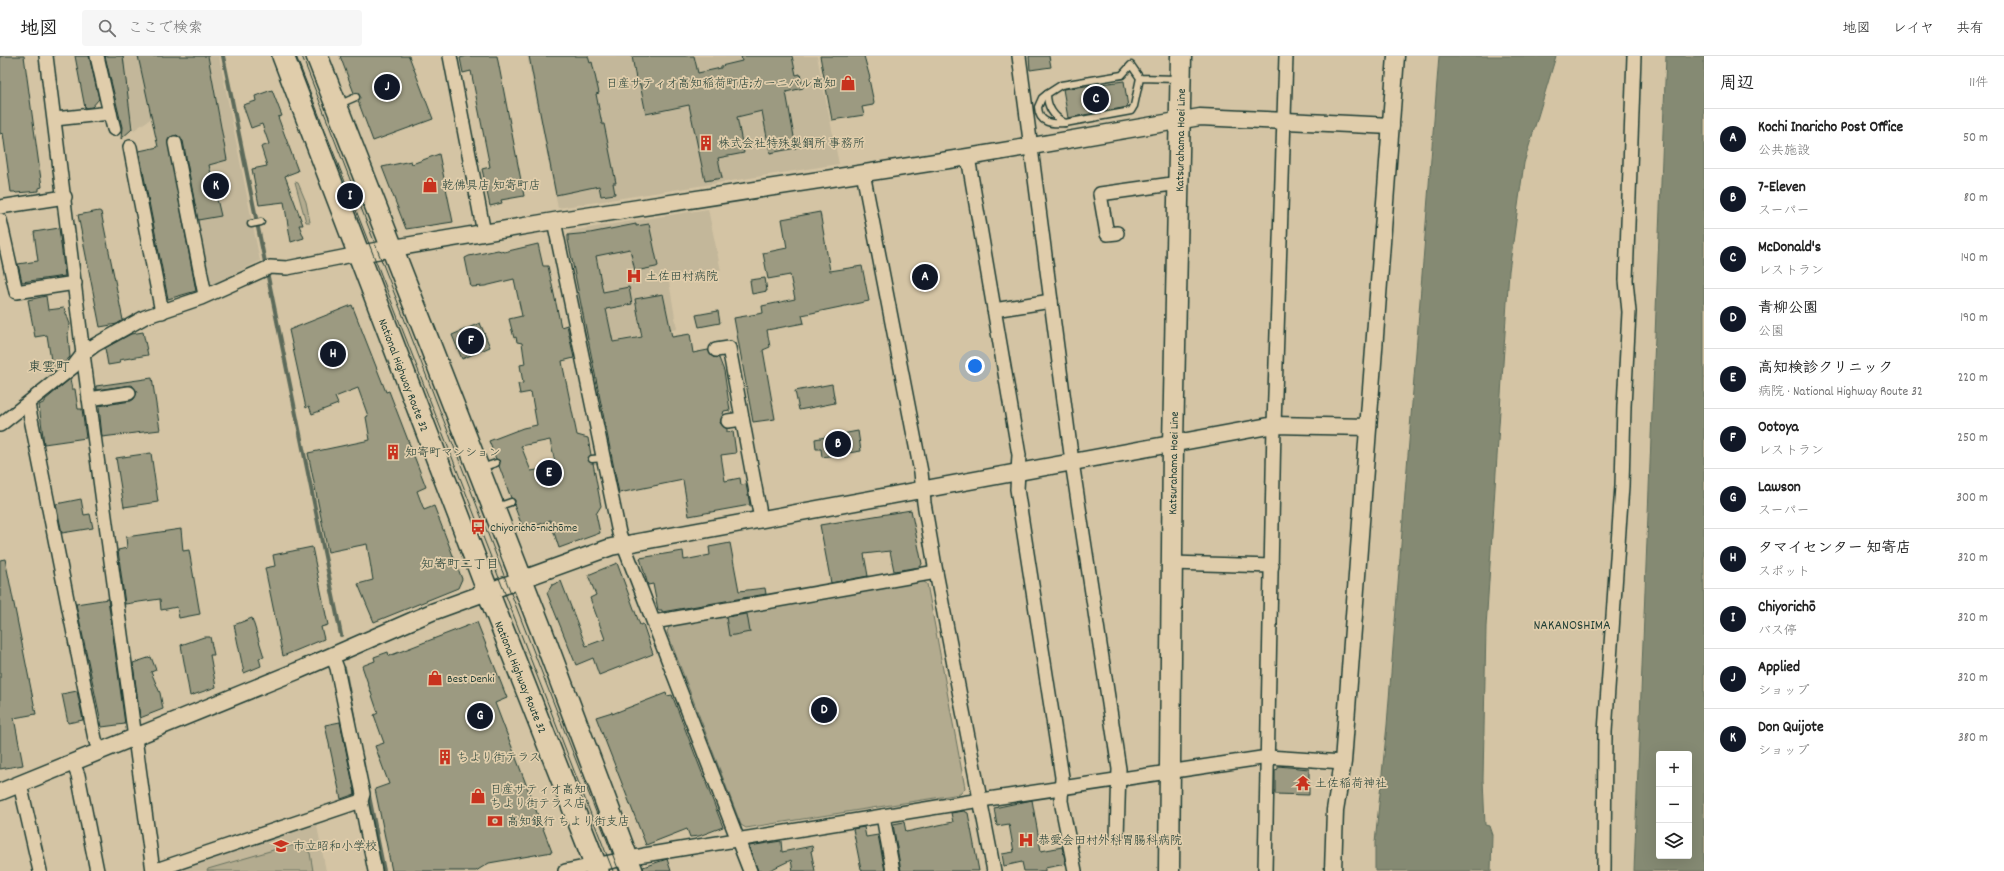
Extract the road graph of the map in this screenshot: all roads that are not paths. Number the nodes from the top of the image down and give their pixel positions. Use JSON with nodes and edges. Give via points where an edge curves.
{"nodes":[{"id":1,"x":46,"y":56,"type":"edge"},
{"id":2,"x":97,"y":56,"type":"edge"},
{"id":3,"x":283,"y":56,"type":"edge"},
{"id":4,"x":317,"y":56,"type":"edge"},
{"id":5,"x":450,"y":56,"type":"edge"},
{"id":6,"x":1019,"y":56,"type":"edge"},
{"id":7,"x":1181,"y":56,"type":"edge"},
{"id":8,"x":1286,"y":56,"type":"edge"},
{"id":9,"x":1396,"y":56,"type":"edge"},
{"id":10,"x":1634,"y":56,"type":"edge"},
{"id":11,"x":1140,"y":78,"type":"junction"},
{"id":12,"x":1181,"y":79,"type":"junction"},
{"id":13,"x":1048,"y":94,"type":"junction"},
{"id":14,"x":356,"y":97,"type":"dead end"},
{"id":15,"x":336,"y":105,"type":"junction"},
{"id":16,"x":110,"y":113,"type":"junction"},
{"id":17,"x":55,"y":119,"type":"junction"},
{"id":18,"x":1181,"y":120,"type":"junction"},
{"id":19,"x":1284,"y":121,"type":"junction"},
{"id":20,"x":1065,"y":123,"type":"junction"},
{"id":21,"x":1391,"y":126,"type":"junction"},
{"id":22,"x":114,"y":129,"type":"dead end"},
{"id":23,"x":175,"y":143,"type":"dead end"},
{"id":24,"x":130,"y":147,"type":"dead end"},
{"id":25,"x":1031,"y":147,"type":"junction"},
{"id":26,"x":968,"y":157,"type":"junction"},
{"id":27,"x":863,"y":173,"type":"junction"},
{"id":28,"x":1179,"y":183,"type":"junction"},
{"id":29,"x":65,"y":197,"type":"junction"},
{"id":30,"x":0,"y":207,"type":"edge"},
{"id":31,"x":0,"y":220,"type":"edge"},
{"id":32,"x":554,"y":221,"type":"junction"},
{"id":33,"x":262,"y":222,"type":"dead end"},
{"id":34,"x":251,"y":224,"type":"dead end"},
{"id":35,"x":484,"y":233,"type":"junction"},
{"id":36,"x":1117,"y":233,"type":"dead end"},
{"id":37,"x":391,"y":248,"type":"junction"},
{"id":38,"x":358,"y":254,"type":"junction"},
{"id":39,"x":75,"y":283,"type":"junction"},
{"id":40,"x":205,"y":296,"type":"junction"},
{"id":41,"x":1051,"y":301,"type":"junction"},
{"id":42,"x":994,"y":310,"type":"junction"},
{"id":43,"x":162,"y":312,"type":"junction"},
{"id":44,"x":716,"y":350,"type":"dead end"},
{"id":45,"x":83,"y":354,"type":"junction"},
{"id":46,"x":129,"y":393,"type":"dead end"},
{"id":47,"x":89,"y":399,"type":"junction"},
{"id":48,"x":28,"y":404,"type":"junction"},
{"id":49,"x":742,"y":419,"type":"junction"},
{"id":50,"x":728,"y":421,"type":"dead end"},
{"id":51,"x":0,"y":424,"type":"edge"},
{"id":52,"x":1274,"y":425,"type":"junction"},
{"id":53,"x":1368,"y":427,"type":"junction"},
{"id":54,"x":1173,"y":444,"type":"junction"},
{"id":55,"x":1072,"y":462,"type":"junction"},
{"id":56,"x":1019,"y":472,"type":"junction"},
{"id":57,"x":923,"y":489,"type":"junction"},
{"id":58,"x":761,"y":519,"type":"junction"},
{"id":59,"x":623,"y":544,"type":"junction"},
{"id":60,"x":1172,"y":563,"type":"junction"},
{"id":61,"x":1272,"y":566,"type":"junction"},
{"id":62,"x":936,"y":572,"type":"junction"},
{"id":63,"x":521,"y":579,"type":"junction"},
{"id":64,"x":488,"y":592,"type":"junction"},
{"id":65,"x":654,"y":622,"type":"junction"},
{"id":66,"x":332,"y":655,"type":"junction"},
{"id":67,"x":135,"y":738,"type":"junction"},
{"id":68,"x":100,"y":752,"type":"junction"},
{"id":69,"x":1268,"y":757,"type":"junction"},
{"id":70,"x":1343,"y":762,"type":"junction"},
{"id":71,"x":73,"y":763,"type":"junction"},
{"id":72,"x":1170,"y":771,"type":"junction"},
{"id":73,"x":1119,"y":780,"type":"junction"},
{"id":74,"x":20,"y":784,"type":"junction"},
{"id":75,"x":1061,"y":789,"type":"junction"},
{"id":76,"x":0,"y":792,"type":"edge"},
{"id":77,"x":981,"y":800,"type":"junction"},
{"id":78,"x":362,"y":801,"type":"junction"},
{"id":79,"x":883,"y":816,"type":"junction"},
{"id":80,"x":1117,"y":836,"type":"dead end"},
{"id":81,"x":737,"y":840,"type":"junction"},
{"id":82,"x":630,"y":864,"type":"edge"},
{"id":83,"x":597,"y":868,"type":"edge"},
{"id":84,"x":40,"y":871,"type":"edge"},
{"id":85,"x":97,"y":871,"type":"edge"},
{"id":86,"x":153,"y":871,"type":"edge"},
{"id":87,"x":375,"y":871,"type":"edge"},
{"id":88,"x":565,"y":871,"type":"edge"},
{"id":89,"x":750,"y":871,"type":"edge"},
{"id":90,"x":893,"y":871,"type":"edge"},
{"id":91,"x":994,"y":871,"type":"edge"},
{"id":92,"x":1075,"y":871,"type":"edge"},
{"id":93,"x":1170,"y":871,"type":"edge"},
{"id":94,"x":1265,"y":871,"type":"edge"},
{"id":95,"x":1333,"y":871,"type":"edge"},
{"id":96,"x":1604,"y":871,"type":"edge"}],
"edges":[{"from":1,"to":17,"type":"street"},
{"from":2,"to":16,"type":"street"},
{"from":3,"to":38,"type":"highway","name":"National Highway Route 32"},
{"from":4,"to":15,"type":"highway"},
{"from":5,"to":35,"type":"street"},
{"from":6,"to":25,"type":"street"},
{"from":7,"to":12,"type":"main road","name":"Katsurahama Hoei Line"},
{"from":8,"to":19,"type":"street"},
{"from":9,"to":21,"type":"street"},
{"from":10,"to":96,"type":"street","via":[[1626,280],[1629,312],[1622,493],[1605,732]]},
{"from":11,"to":12,"type":"lane"},
{"from":11,"to":13,"type":"lane","via":[[1131,65],[1122,75],[1061,85]]},
{"from":11,"to":20,"type":"lane","via":[[1131,111]]},
{"from":12,"to":18,"type":"main road","name":"Katsurahama Hoei Line"},
{"from":13,"to":20,"type":"lane","via":[[1048,103],[1054,114]]},
{"from":13,"to":20,"type":"lane","via":[[1042,98],[1038,107],[1042,119],[1049,124]]},
{"from":14,"to":15,"type":"lane"},
{"from":15,"to":37,"type":"highway"},
{"from":16,"to":17,"type":"street"},
{"from":16,"to":22,"type":"street"},
{"from":17,"to":29,"type":"street"},
{"from":18,"to":19,"type":"street","via":[[1200,117]]},
{"from":18,"to":25,"type":"street"},
{"from":18,"to":28,"type":"main road","name":"Katsurahama Hoei Line"},
{"from":19,"to":21,"type":"street"},
{"from":19,"to":52,"type":"street"},
{"from":21,"to":53,"type":"street"},
{"from":23,"to":40,"type":"street"},
{"from":24,"to":43,"type":"street"},
{"from":25,"to":26,"type":"street"},
{"from":25,"to":41,"type":"street"},
{"from":26,"to":27,"type":"street"},
{"from":26,"to":42,"type":"street"},
{"from":27,"to":32,"type":"street"},
{"from":27,"to":57,"type":"street"},
{"from":28,"to":36,"type":"street","via":[[1100,194],[1107,234]]},
{"from":28,"to":54,"type":"main road","name":"Katsurahama Hoei Line"},
{"from":29,"to":30,"type":"street"},
{"from":29,"to":39,"type":"street"},
{"from":31,"to":39,"type":"street","via":[[16,292]]},
{"from":32,"to":35,"type":"street"},
{"from":32,"to":59,"type":"street","via":[[598,459]]},
{"from":33,"to":34,"type":"lane"},
{"from":35,"to":37,"type":"street"},
{"from":37,"to":38,"type":"street"},
{"from":37,"to":63,"type":"highway","via":[[487,466],[502,505]]},
{"from":38,"to":40,"type":"street","via":[[287,268],[265,268]]},
{"from":38,"to":64,"type":"highway","name":"National Highway Route 32"},
{"from":39,"to":45,"type":"street"},
{"from":40,"to":43,"type":"street"},
{"from":41,"to":42,"type":"street"},
{"from":41,"to":55,"type":"street"},
{"from":42,"to":56,"type":"street","via":[[1020,455]]},
{"from":43,"to":45,"type":"street","via":[[145,317]]},
{"from":44,"to":49,"type":"street","via":[[729,348]]},
{"from":45,"to":47,"type":"street"},
{"from":45,"to":48,"type":"street","via":[[73,367]]},
{"from":46,"to":47,"type":"street"},
{"from":47,"to":67,"type":"street"},
{"from":48,"to":51,"type":"street"},
{"from":48,"to":68,"type":"street","via":[[95,739]]},
{"from":49,"to":50,"type":"street"},
{"from":49,"to":58,"type":"street"},
{"from":52,"to":53,"type":"street"},
{"from":52,"to":54,"type":"street"},
{"from":52,"to":61,"type":"street"},
{"from":53,"to":70,"type":"street"},
{"from":54,"to":55,"type":"street"},
{"from":54,"to":60,"type":"main road","name":"Katsurahama Hoei Line"},
{"from":55,"to":56,"type":"street"},
{"from":55,"to":73,"type":"street"},
{"from":56,"to":57,"type":"street"},
{"from":56,"to":75,"type":"street","via":[[1017,489],[1062,777]]},
{"from":57,"to":58,"type":"street"},
{"from":57,"to":62,"type":"street"},
{"from":58,"to":59,"type":"street"},
{"from":59,"to":63,"type":"street"},
{"from":59,"to":65,"type":"street"},
{"from":60,"to":61,"type":"street"},
{"from":60,"to":72,"type":"main road","name":"Katsurahama Hoei Line"},
{"from":61,"to":69,"type":"street"},
{"from":62,"to":65,"type":"street"},
{"from":62,"to":77,"type":"street"},
{"from":63,"to":64,"type":"street"},
{"from":63,"to":82,"type":"highway"},
{"from":64,"to":66,"type":"street","via":[[432,612]]},
{"from":64,"to":83,"type":"highway","name":"National Highway Route 32"},
{"from":65,"to":81,"type":"street"},
{"from":66,"to":67,"type":"street"},
{"from":66,"to":78,"type":"street","via":[[337,668],[363,794]]},
{"from":67,"to":68,"type":"street"},
{"from":67,"to":86,"type":"street"},
{"from":68,"to":71,"type":"street"},
{"from":69,"to":70,"type":"street"},
{"from":69,"to":72,"type":"street"},
{"from":69,"to":94,"type":"street"},
{"from":70,"to":95,"type":"street","via":[[1335,810]]},
{"from":71,"to":74,"type":"street"},
{"from":71,"to":85,"type":"street","via":[[78,775]]},
{"from":72,"to":73,"type":"street"},
{"from":72,"to":93,"type":"main road","name":"Katsurahama Hoei Line"},
{"from":73,"to":75,"type":"street"},
{"from":73,"to":80,"type":"street"},
{"from":74,"to":76,"type":"street"},
{"from":74,"to":84,"type":"street"},
{"from":75,"to":77,"type":"street"},
{"from":75,"to":92,"type":"street","via":[[1061,801]]},
{"from":77,"to":79,"type":"street"},
{"from":77,"to":91,"type":"street"},
{"from":78,"to":86,"type":"street"},
{"from":78,"to":87,"type":"street"},
{"from":79,"to":81,"type":"street"},
{"from":79,"to":90,"type":"street"},
{"from":81,"to":82,"type":"street"},
{"from":81,"to":89,"type":"street"},
{"from":82,"to":83,"type":"street"},
{"from":83,"to":88,"type":"street"}]}
